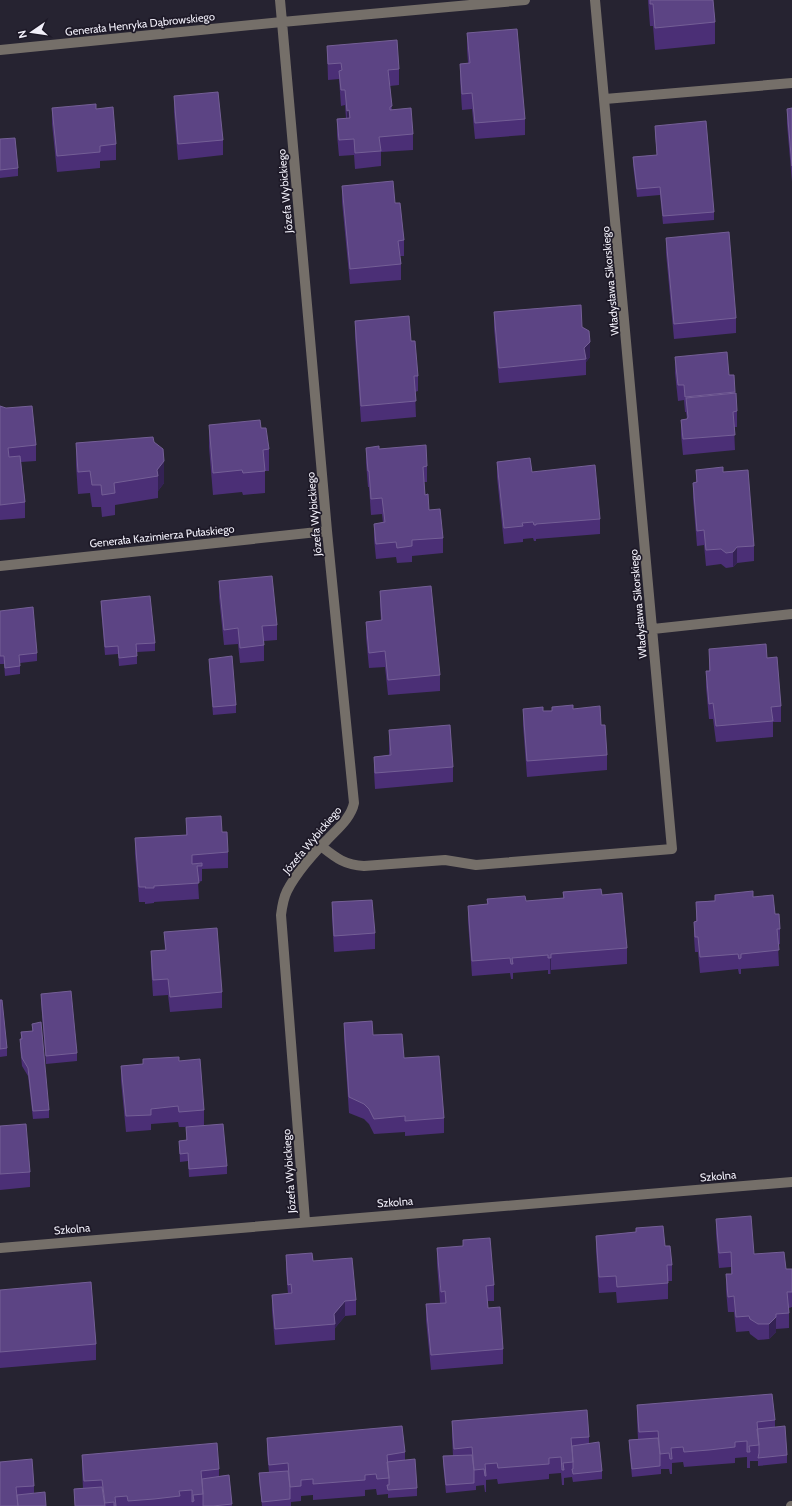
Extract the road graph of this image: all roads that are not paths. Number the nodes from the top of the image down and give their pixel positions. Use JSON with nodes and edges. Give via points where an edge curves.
{"nodes":[{"id":1,"x":280,"y":0,"type":"edge"},
{"id":2,"x":525,"y":0,"type":"edge"},
{"id":3,"x":596,"y":0,"type":"edge"},
{"id":4,"x":282,"y":22,"type":"junction"},
{"id":5,"x":0,"y":50,"type":"edge"},
{"id":6,"x":792,"y":83,"type":"edge"},
{"id":7,"x":605,"y":99,"type":"junction"},
{"id":8,"x":327,"y":531,"type":"junction"},
{"id":9,"x":0,"y":566,"type":"edge"},
{"id":10,"x":792,"y":614,"type":"edge"},
{"id":11,"x":653,"y":629,"type":"junction"},
{"id":12,"x":321,"y":846,"type":"junction"},
{"id":13,"x":792,"y":1182,"type":"edge"},
{"id":14,"x":305,"y":1221,"type":"junction"},
{"id":15,"x":0,"y":1248,"type":"edge"}],
"edges":[{"from":1,"to":4,"type":"street"},
{"from":2,"to":4,"type":"street"},
{"from":3,"to":7,"type":"street","name":"Władysława Sikorskiego"},
{"from":4,"to":5,"type":"street","name":"Generała Henryka Dąbrowskiego"},
{"from":4,"to":8,"type":"street","name":"Józefa Wybickiego"},
{"from":6,"to":7,"type":"street"},
{"from":7,"to":11,"type":"street","name":"Władysława Sikorskiego"},
{"from":8,"to":9,"type":"street","name":"Generała Kazimierza Pułaskiego"},
{"from":8,"to":12,"type":"street","name":"Józefa Wybickiego","via":[[354,803],[344,822]]},
{"from":10,"to":11,"type":"street"},
{"from":11,"to":12,"type":"street","name":"Władysława Sikorskiego","via":[[672,849],[476,865],[444,860],[364,866],[345,862]]},
{"from":12,"to":14,"type":"street","name":"Józefa Wybickiego","via":[[291,883],[281,915]]},
{"from":13,"to":14,"type":"street","name":"Szkolna"},
{"from":14,"to":15,"type":"street","name":"Szkolna"}]}
